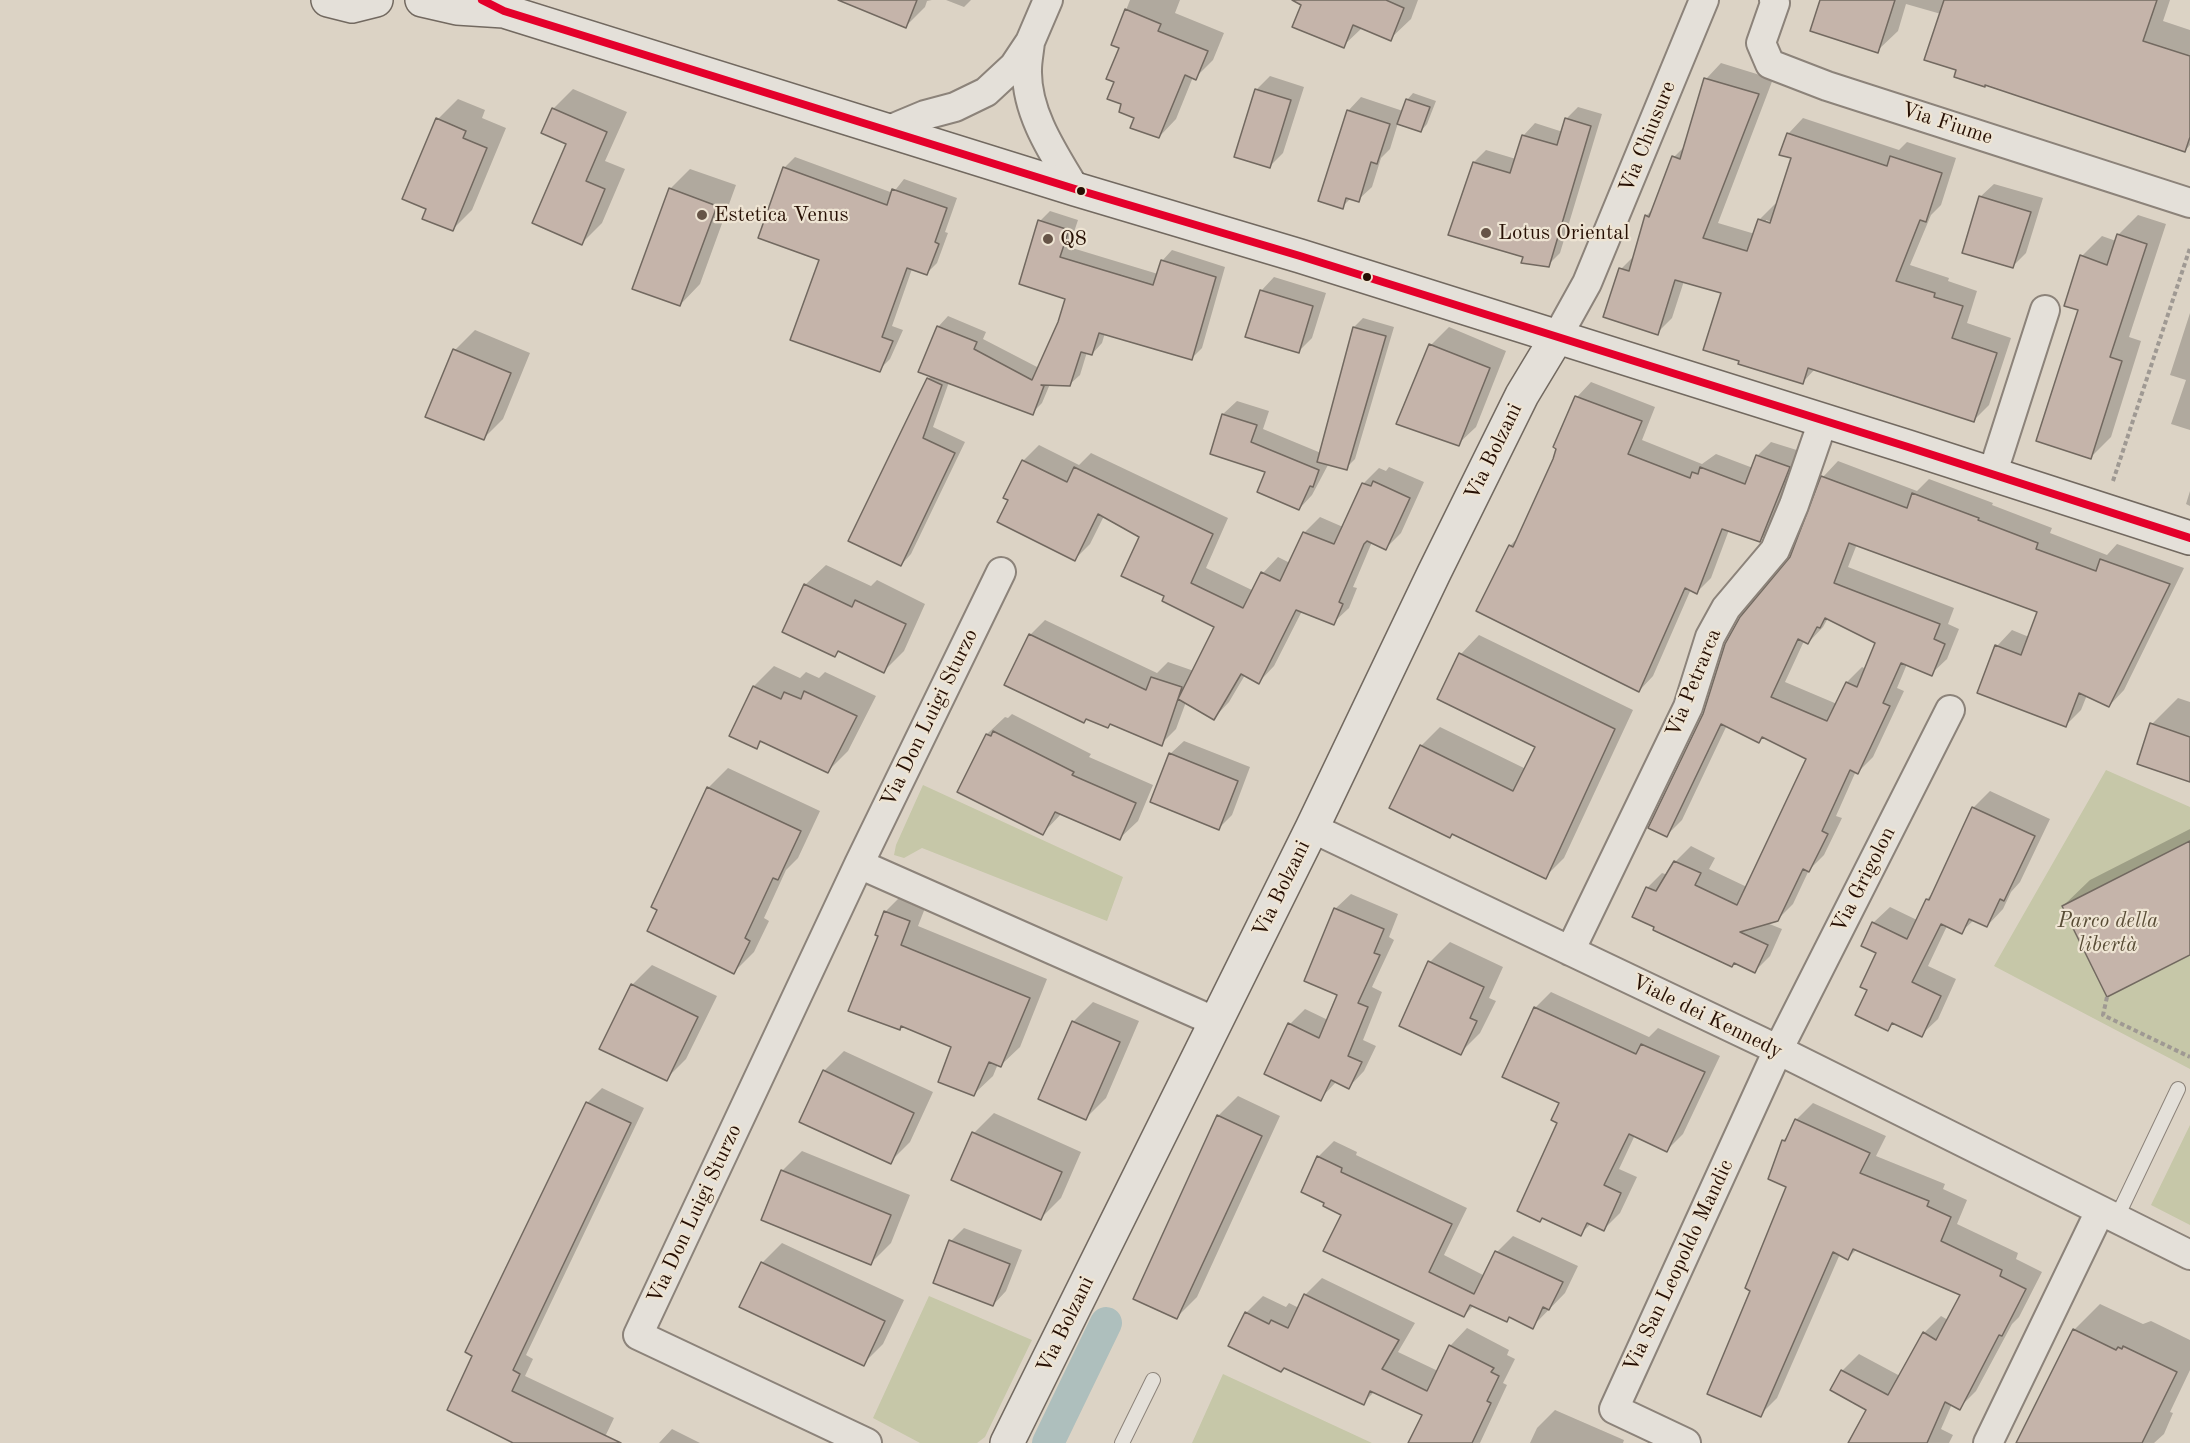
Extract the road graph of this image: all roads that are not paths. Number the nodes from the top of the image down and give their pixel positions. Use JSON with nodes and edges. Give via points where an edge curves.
{"nodes":[{"id":1,"x":328,"y":0,"type":"edge"},
{"id":2,"x":376,"y":0,"type":"edge"},
{"id":3,"x":422,"y":0,"type":"edge"},
{"id":4,"x":1048,"y":0,"type":"edge"},
{"id":5,"x":1704,"y":0,"type":"edge"},
{"id":6,"x":1774,"y":0,"type":"edge"},
{"id":7,"x":493,"y":5,"type":"edge"},
{"id":8,"x":1030,"y":42,"type":"junction"},
{"id":9,"x":889,"y":130,"type":"junction"},
{"id":10,"x":1075,"y":189,"type":"junction"},
{"id":11,"x":2190,"y":203,"type":"edge"},
{"id":12,"x":2045,"y":310,"type":"dead end"},
{"id":13,"x":1557,"y":337,"type":"junction"},
{"id":14,"x":1823,"y":421,"type":"junction"},
{"id":15,"x":1992,"y":474,"type":"junction"},
{"id":16,"x":2190,"y":538,"type":"edge"},
{"id":17,"x":1001,"y":572,"type":"dead end"},
{"id":18,"x":1950,"y":710,"type":"dead end"},
{"id":19,"x":1312,"y":828,"type":"junction"},
{"id":20,"x":859,"y":864,"type":"junction"},
{"id":21,"x":1570,"y":951,"type":"junction"},
{"id":22,"x":1216,"y":1022,"type":"junction"},
{"id":23,"x":1778,"y":1050,"type":"junction"},
{"id":24,"x":2178,"y":1089,"type":"dead end"},
{"id":25,"x":2108,"y":1215,"type":"junction"},
{"id":26,"x":2190,"y":1255,"type":"edge"},
{"id":27,"x":1153,"y":1380,"type":"dead end"},
{"id":28,"x":867,"y":1443,"type":"edge"},
{"id":29,"x":1007,"y":1443,"type":"edge"},
{"id":30,"x":1122,"y":1443,"type":"edge"},
{"id":31,"x":1686,"y":1443,"type":"edge"},
{"id":32,"x":1988,"y":1443,"type":"edge"}],
"edges":[{"from":1,"to":2,"type":"main road","via":[[352,6]]},
{"from":3,"to":7,"type":"main road","via":[[457,8]]},
{"from":4,"to":8,"type":"street"},
{"from":5,"to":13,"type":"street","name":"Via Chiusure","via":[[1587,283]]},
{"from":6,"to":11,"type":"street","name":"Via Fiume","via":[[1761,43],[1770,63],[1827,86]]},
{"from":7,"to":9,"type":"main road"},
{"from":8,"to":9,"type":"street","via":[[1014,66],[986,92]]},
{"from":8,"to":10,"type":"street","via":[[1027,72],[1033,108]]},
{"from":9,"to":10,"type":"main road"},
{"from":10,"to":13,"type":"main road"},
{"from":12,"to":15,"type":"street"},
{"from":13,"to":14,"type":"main road"},
{"from":13,"to":19,"type":"main road","name":"Via Bolzani","via":[[1512,416]]},
{"from":14,"to":15,"type":"main road"},
{"from":14,"to":21,"type":"street","name":"Via Petrarca","via":[[1775,550],[1726,608],[1710,637],[1688,707]]},
{"from":15,"to":16,"type":"main road"},
{"from":17,"to":20,"type":"street","name":"Via Don Luigi Sturzo"},
{"from":18,"to":23,"type":"street","name":"Via Grigolon"},
{"from":19,"to":21,"type":"street","name":"Viale dei Kennedy"},
{"from":19,"to":22,"type":"main road","name":"Via Bolzani"},
{"from":20,"to":22,"type":"street"},
{"from":20,"to":28,"type":"street","name":"Via Don Luigi Sturzo","via":[[638,1335]]},
{"from":21,"to":23,"type":"street","name":"Viale dei Kennedy"},
{"from":22,"to":29,"type":"main road","name":"Via Bolzani"},
{"from":23,"to":25,"type":"street","name":"Viale dei Kennedy"},
{"from":23,"to":31,"type":"street","name":"Via San Leopoldo Mandic","via":[[1614,1409]]},
{"from":24,"to":25,"type":"lane"},
{"from":25,"to":26,"type":"street","name":"Viale dei Kennedy"},
{"from":25,"to":32,"type":"street"},
{"from":27,"to":30,"type":"lane"}]}
